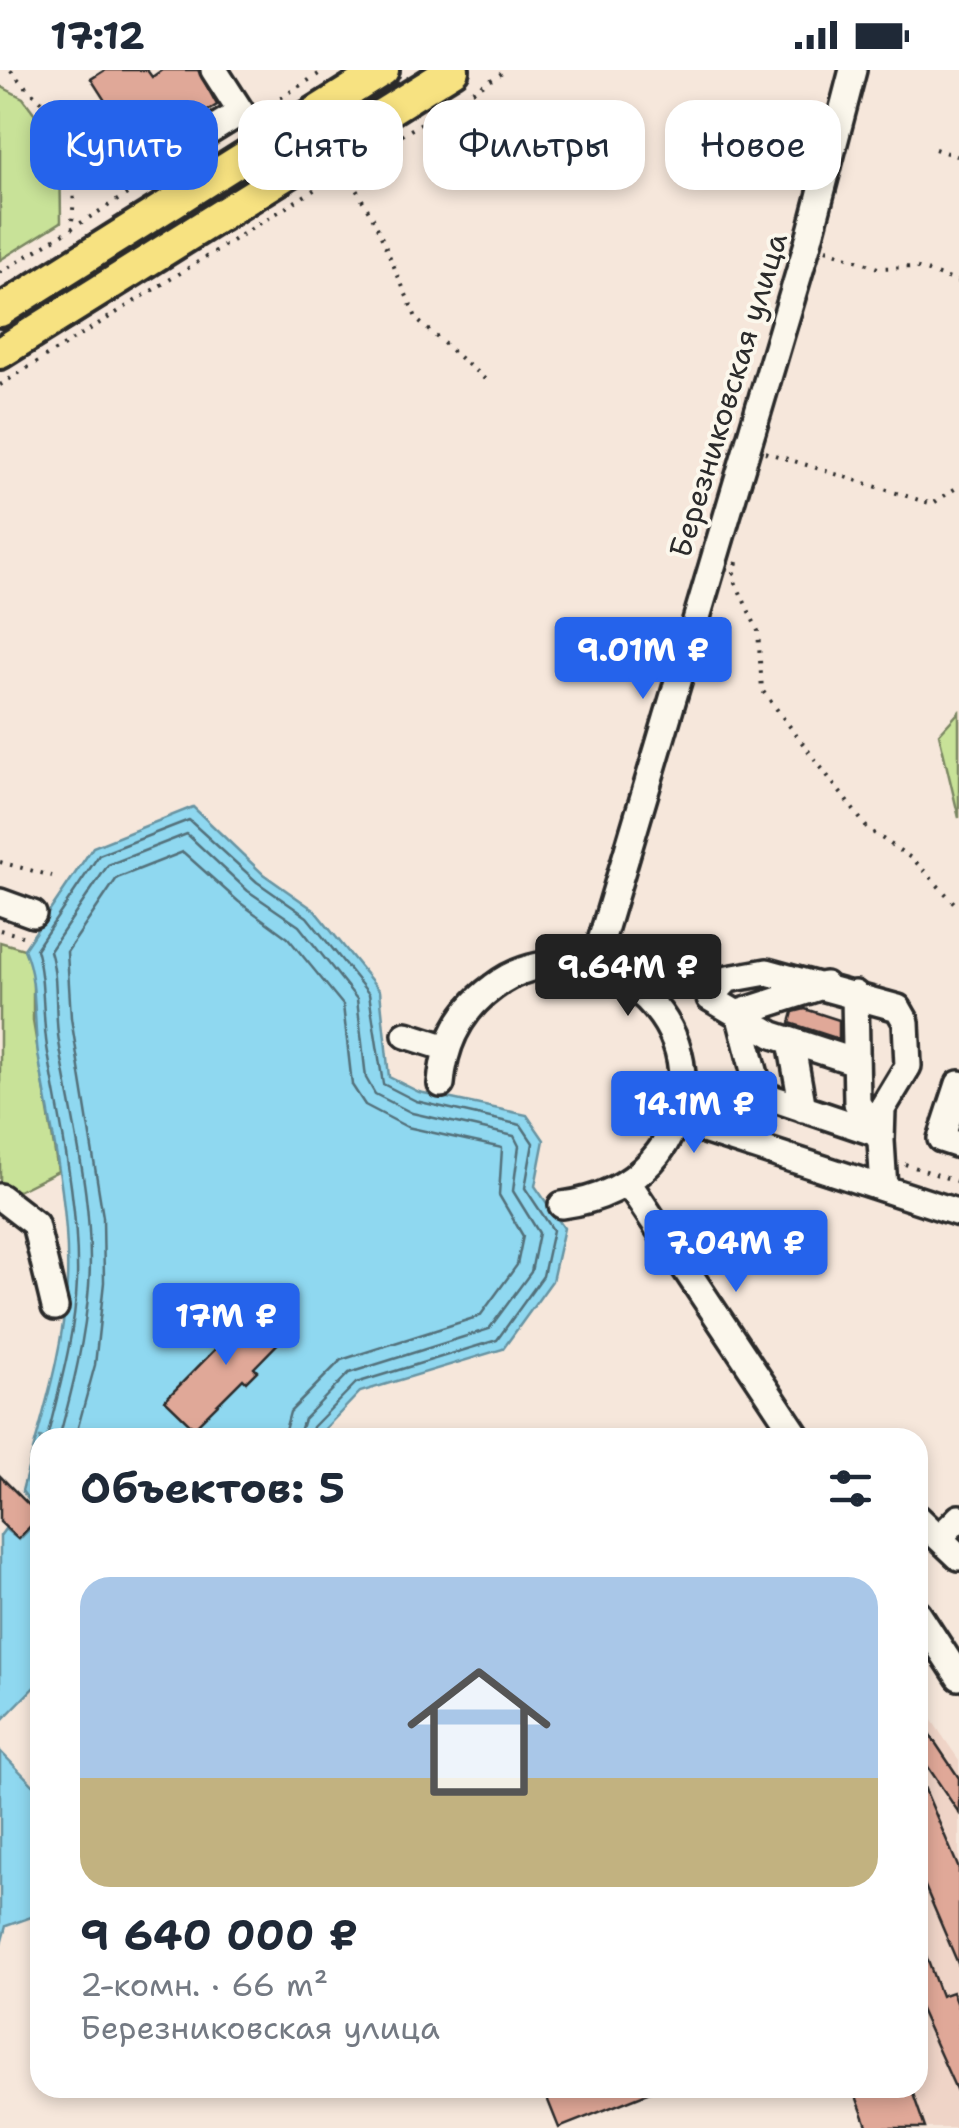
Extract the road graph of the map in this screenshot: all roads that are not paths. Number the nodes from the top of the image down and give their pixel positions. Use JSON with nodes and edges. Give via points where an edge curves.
{"nodes":[{"id":1,"x":214,"y":70,"type":"edge"},
{"id":2,"x":383,"y":70,"type":"edge"},
{"id":3,"x":453,"y":70,"type":"edge"},
{"id":4,"x":853,"y":70,"type":"edge"},
{"id":5,"x":188,"y":192,"type":"junction"},
{"id":6,"x":107,"y":242,"type":"junction"},
{"id":7,"x":128,"y":273,"type":"junction"},
{"id":8,"x":0,"y":311,"type":"edge"},
{"id":9,"x":0,"y":354,"type":"edge"},
{"id":10,"x":0,"y":902,"type":"edge"},
{"id":11,"x":28,"y":925,"type":"road end"},
{"id":12,"x":593,"y":968,"type":"junction"},
{"id":13,"x":825,"y":985,"type":"junction"},
{"id":14,"x":855,"y":994,"type":"junction"},
{"id":15,"x":739,"y":1013,"type":"junction"},
{"id":16,"x":406,"y":1035,"type":"dead end"},
{"id":17,"x":791,"y":1041,"type":"junction"},
{"id":18,"x":447,"y":1048,"type":"junction"},
{"id":19,"x":856,"y":1062,"type":"junction"},
{"id":20,"x":441,"y":1084,"type":"dead end"},
{"id":21,"x":959,"y":1084,"type":"edge"},
{"id":22,"x":803,"y":1108,"type":"junction"},
{"id":23,"x":676,"y":1121,"type":"junction"},
{"id":24,"x":878,"y":1137,"type":"junction"},
{"id":25,"x":959,"y":1145,"type":"edge"},
{"id":26,"x":629,"y":1184,"type":"junction"},
{"id":27,"x":884,"y":1188,"type":"junction"},
{"id":28,"x":0,"y":1197,"type":"edge"},
{"id":29,"x":562,"y":1205,"type":"dead end"},
{"id":30,"x":959,"y":1213,"type":"edge"},
{"id":31,"x":54,"y":1307,"type":"dead end"},
{"id":32,"x":791,"y":1428,"type":"edge"},
{"id":33,"x":959,"y":1518,"type":"edge"},
{"id":34,"x":928,"y":1528,"type":"edge"},
{"id":35,"x":939,"y":1538,"type":"junction"},
{"id":36,"x":959,"y":1557,"type":"edge"},
{"id":37,"x":928,"y":1629,"type":"edge"},
{"id":38,"x":959,"y":1676,"type":"edge"}],
"edges":[{"from":1,"to":5,"type":"street","via":[[240,112],[166,158]]},
{"from":2,"to":5,"type":"main road"},
{"from":3,"to":7,"type":"main road","via":[[338,158]]},
{"from":4,"to":12,"type":"street","name":"Березниковская улица","via":[[753,451]]},
{"from":5,"to":6,"type":"main road"},
{"from":6,"to":7,"type":"street"},
{"from":6,"to":8,"type":"main road"},
{"from":7,"to":9,"type":"main road"},
{"from":10,"to":11,"type":"street"},
{"from":12,"to":18,"type":"street","via":[[531,968],[502,980],[476,999]]},
{"from":12,"to":23,"type":"street","via":[[635,989],[667,1024],[679,1053]]},
{"from":13,"to":14,"type":"street"},
{"from":13,"to":15,"type":"street"},
{"from":13,"to":15,"type":"street","via":[[768,972],[728,980],[710,998]]},
{"from":14,"to":19,"type":"street"},
{"from":14,"to":24,"type":"street","via":[[898,1008],[906,1022],[906,1076],[882,1109]]},
{"from":15,"to":17,"type":"street"},
{"from":15,"to":22,"type":"street","via":[[760,1094]]},
{"from":16,"to":18,"type":"street"},
{"from":17,"to":19,"type":"street"},
{"from":17,"to":22,"type":"street"},
{"from":18,"to":20,"type":"street"},
{"from":19,"to":24,"type":"street","via":[[857,1103]]},
{"from":21,"to":25,"type":"street","via":[[940,1138]]},
{"from":22,"to":24,"type":"street"},
{"from":23,"to":26,"type":"street","via":[[648,1170]]},
{"from":23,"to":27,"type":"street"},
{"from":24,"to":27,"type":"street"},
{"from":26,"to":29,"type":"street","via":[[593,1201]]},
{"from":26,"to":32,"type":"street"},
{"from":27,"to":30,"type":"street"},
{"from":28,"to":31,"type":"street","via":[[35,1224]]},
{"from":33,"to":35,"type":"street"},
{"from":34,"to":35,"type":"street"},
{"from":35,"to":36,"type":"street"},
{"from":37,"to":38,"type":"street"}]}
